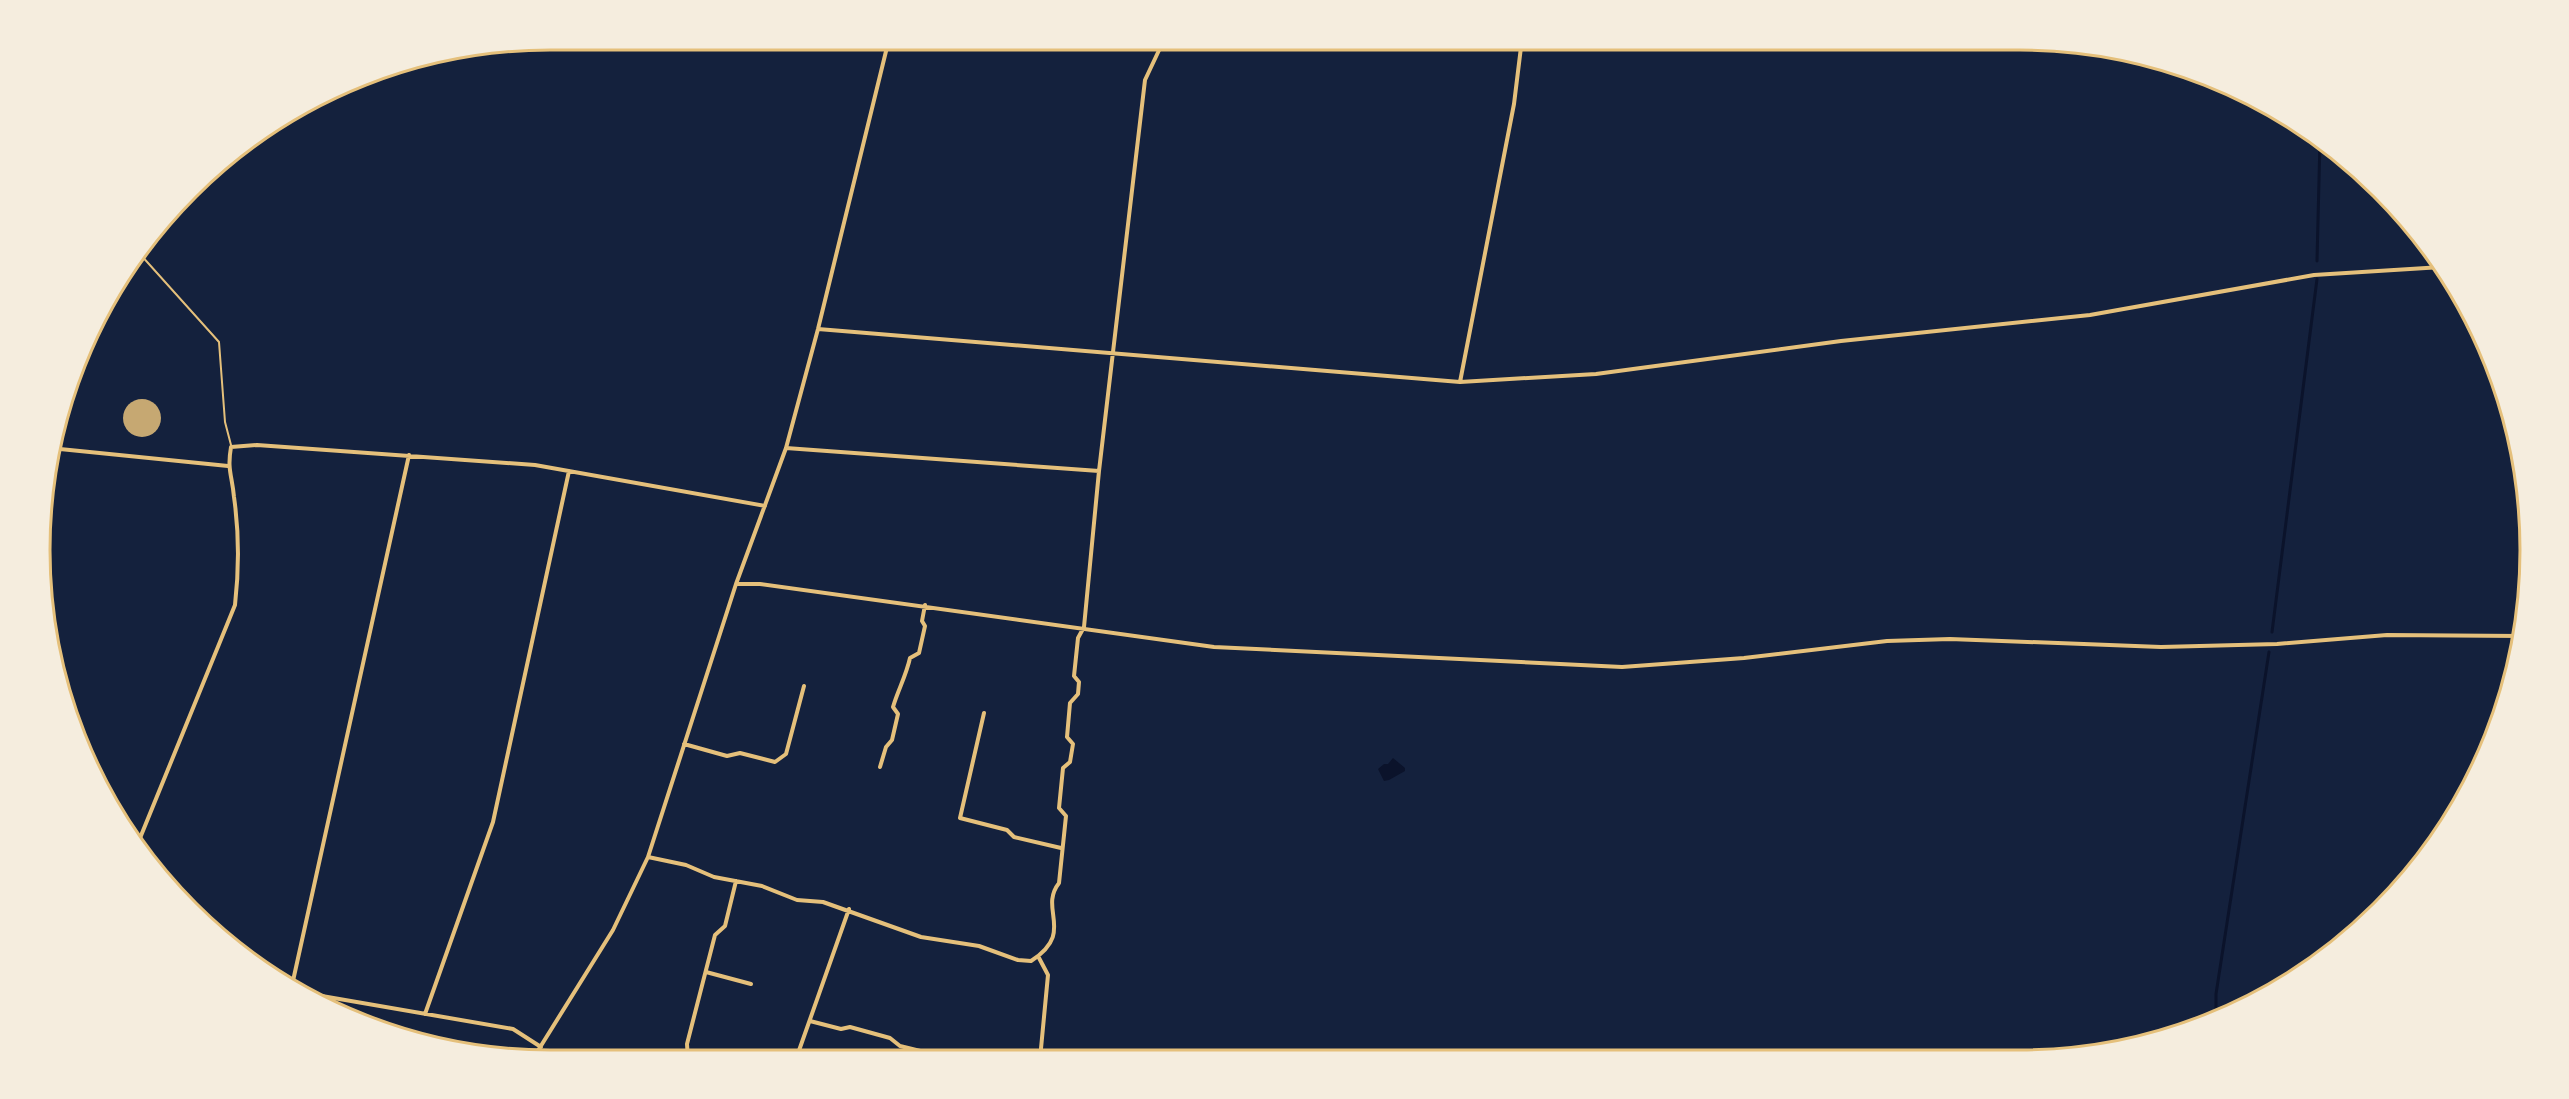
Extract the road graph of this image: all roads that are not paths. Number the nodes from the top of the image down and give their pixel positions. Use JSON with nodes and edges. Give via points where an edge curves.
{"nodes":[{"id":1,"x":886,"y":50,"type":"edge"},
{"id":2,"x":1159,"y":50,"type":"edge"},
{"id":3,"x":1521,"y":50,"type":"edge"},
{"id":4,"x":144,"y":258,"type":"edge"},
{"id":5,"x":2432,"y":268,"type":"edge"},
{"id":6,"x":818,"y":329,"type":"junction"},
{"id":7,"x":1112,"y":354,"type":"junction"},
{"id":8,"x":1460,"y":382,"type":"junction"},
{"id":9,"x":231,"y":447,"type":"junction"},
{"id":10,"x":786,"y":448,"type":"junction"},
{"id":11,"x":60,"y":449,"type":"edge"},
{"id":12,"x":409,"y":455,"type":"junction"},
{"id":13,"x":228,"y":466,"type":"junction"},
{"id":14,"x":569,"y":471,"type":"junction"},
{"id":15,"x":1099,"y":471,"type":"junction"},
{"id":16,"x":765,"y":506,"type":"junction"},
{"id":17,"x":736,"y":584,"type":"junction"},
{"id":18,"x":925,"y":605,"type":"junction"},
{"id":19,"x":1084,"y":627,"type":"junction"},
{"id":20,"x":2512,"y":636,"type":"edge"},
{"id":21,"x":804,"y":686,"type":"dead end"},
{"id":22,"x":984,"y":713,"type":"dead end"},
{"id":23,"x":684,"y":744,"type":"junction"},
{"id":24,"x":880,"y":767,"type":"dead end"},
{"id":25,"x":141,"y":836,"type":"edge"},
{"id":26,"x":1061,"y":848,"type":"junction"},
{"id":27,"x":648,"y":857,"type":"junction"},
{"id":28,"x":736,"y":881,"type":"junction"},
{"id":29,"x":849,"y":909,"type":"junction"},
{"id":30,"x":1038,"y":956,"type":"junction"},
{"id":31,"x":706,"y":972,"type":"junction"},
{"id":32,"x":294,"y":980,"type":"edge"},
{"id":33,"x":751,"y":984,"type":"dead end"},
{"id":34,"x":324,"y":996,"type":"edge"},
{"id":35,"x":425,"y":1014,"type":"junction"},
{"id":36,"x":810,"y":1021,"type":"junction"},
{"id":37,"x":541,"y":1047,"type":"joint"},
{"id":38,"x":687,"y":1050,"type":"edge"},
{"id":39,"x":799,"y":1050,"type":"edge"},
{"id":40,"x":916,"y":1050,"type":"edge"},
{"id":41,"x":1041,"y":1050,"type":"edge"}],
"edges":[{"from":1,"to":6,"type":"street"},
{"from":2,"to":7,"type":"street","via":[[1145,80]]},
{"from":3,"to":8,"type":"street","via":[[1514,104]]},
{"from":4,"to":9,"type":"lane","via":[[219,342],[225,422]]},
{"from":5,"to":8,"type":"street","via":[[2314,275],[2090,315],[1841,341],[1596,374]]},
{"from":6,"to":7,"type":"street"},
{"from":6,"to":10,"type":"street"},
{"from":7,"to":8,"type":"street"},
{"from":7,"to":15,"type":"street"},
{"from":9,"to":12,"type":"street","via":[[257,445]]},
{"from":9,"to":13,"type":"street"},
{"from":10,"to":15,"type":"street"},
{"from":10,"to":16,"type":"street"},
{"from":11,"to":13,"type":"street"},
{"from":12,"to":14,"type":"street"},
{"from":12,"to":32,"type":"street"},
{"from":13,"to":25,"type":"street","via":[[235,498],[235,605]]},
{"from":14,"to":16,"type":"street"},
{"from":14,"to":35,"type":"street","via":[[493,822]]},
{"from":15,"to":19,"type":"street"},
{"from":16,"to":17,"type":"street"},
{"from":17,"to":18,"type":"street"},
{"from":17,"to":23,"type":"street"},
{"from":18,"to":19,"type":"street"},
{"from":18,"to":24,"type":"street","via":[[919,653],[910,658],[899,686],[893,708],[897,714],[892,740]]},
{"from":19,"to":20,"type":"street","via":[[1214,647],[1622,668],[1887,641],[1950,639],[2162,647],[2277,644],[2387,635]]},
{"from":19,"to":26,"type":"street","via":[[1078,638],[1074,676],[1079,682],[1078,694],[1070,703],[1067,737],[1073,744],[1070,762],[1063,768],[1059,808],[1065,816]]},
{"from":21,"to":23,"type":"street","via":[[786,754],[775,762],[740,753],[727,756]]},
{"from":22,"to":26,"type":"street","via":[[960,818]]},
{"from":23,"to":27,"type":"street"},
{"from":26,"to":30,"type":"street","via":[[1059,883],[1052,897],[1054,934],[1050,945]]},
{"from":27,"to":28,"type":"street"},
{"from":27,"to":37,"type":"street","via":[[613,930]]},
{"from":28,"to":29,"type":"street","via":[[797,900]]},
{"from":28,"to":31,"type":"street","via":[[725,926],[715,935]]},
{"from":29,"to":30,"type":"street","via":[[921,937],[979,946],[1018,960],[1031,961]]},
{"from":29,"to":36,"type":"street"},
{"from":30,"to":41,"type":"street","via":[[1048,975]]},
{"from":31,"to":33,"type":"street"},
{"from":31,"to":38,"type":"street"},
{"from":34,"to":35,"type":"street"},
{"from":35,"to":37,"type":"street","via":[[513,1029]]},
{"from":36,"to":39,"type":"street"},
{"from":36,"to":40,"type":"street","via":[[841,1029],[850,1027]]}]}
